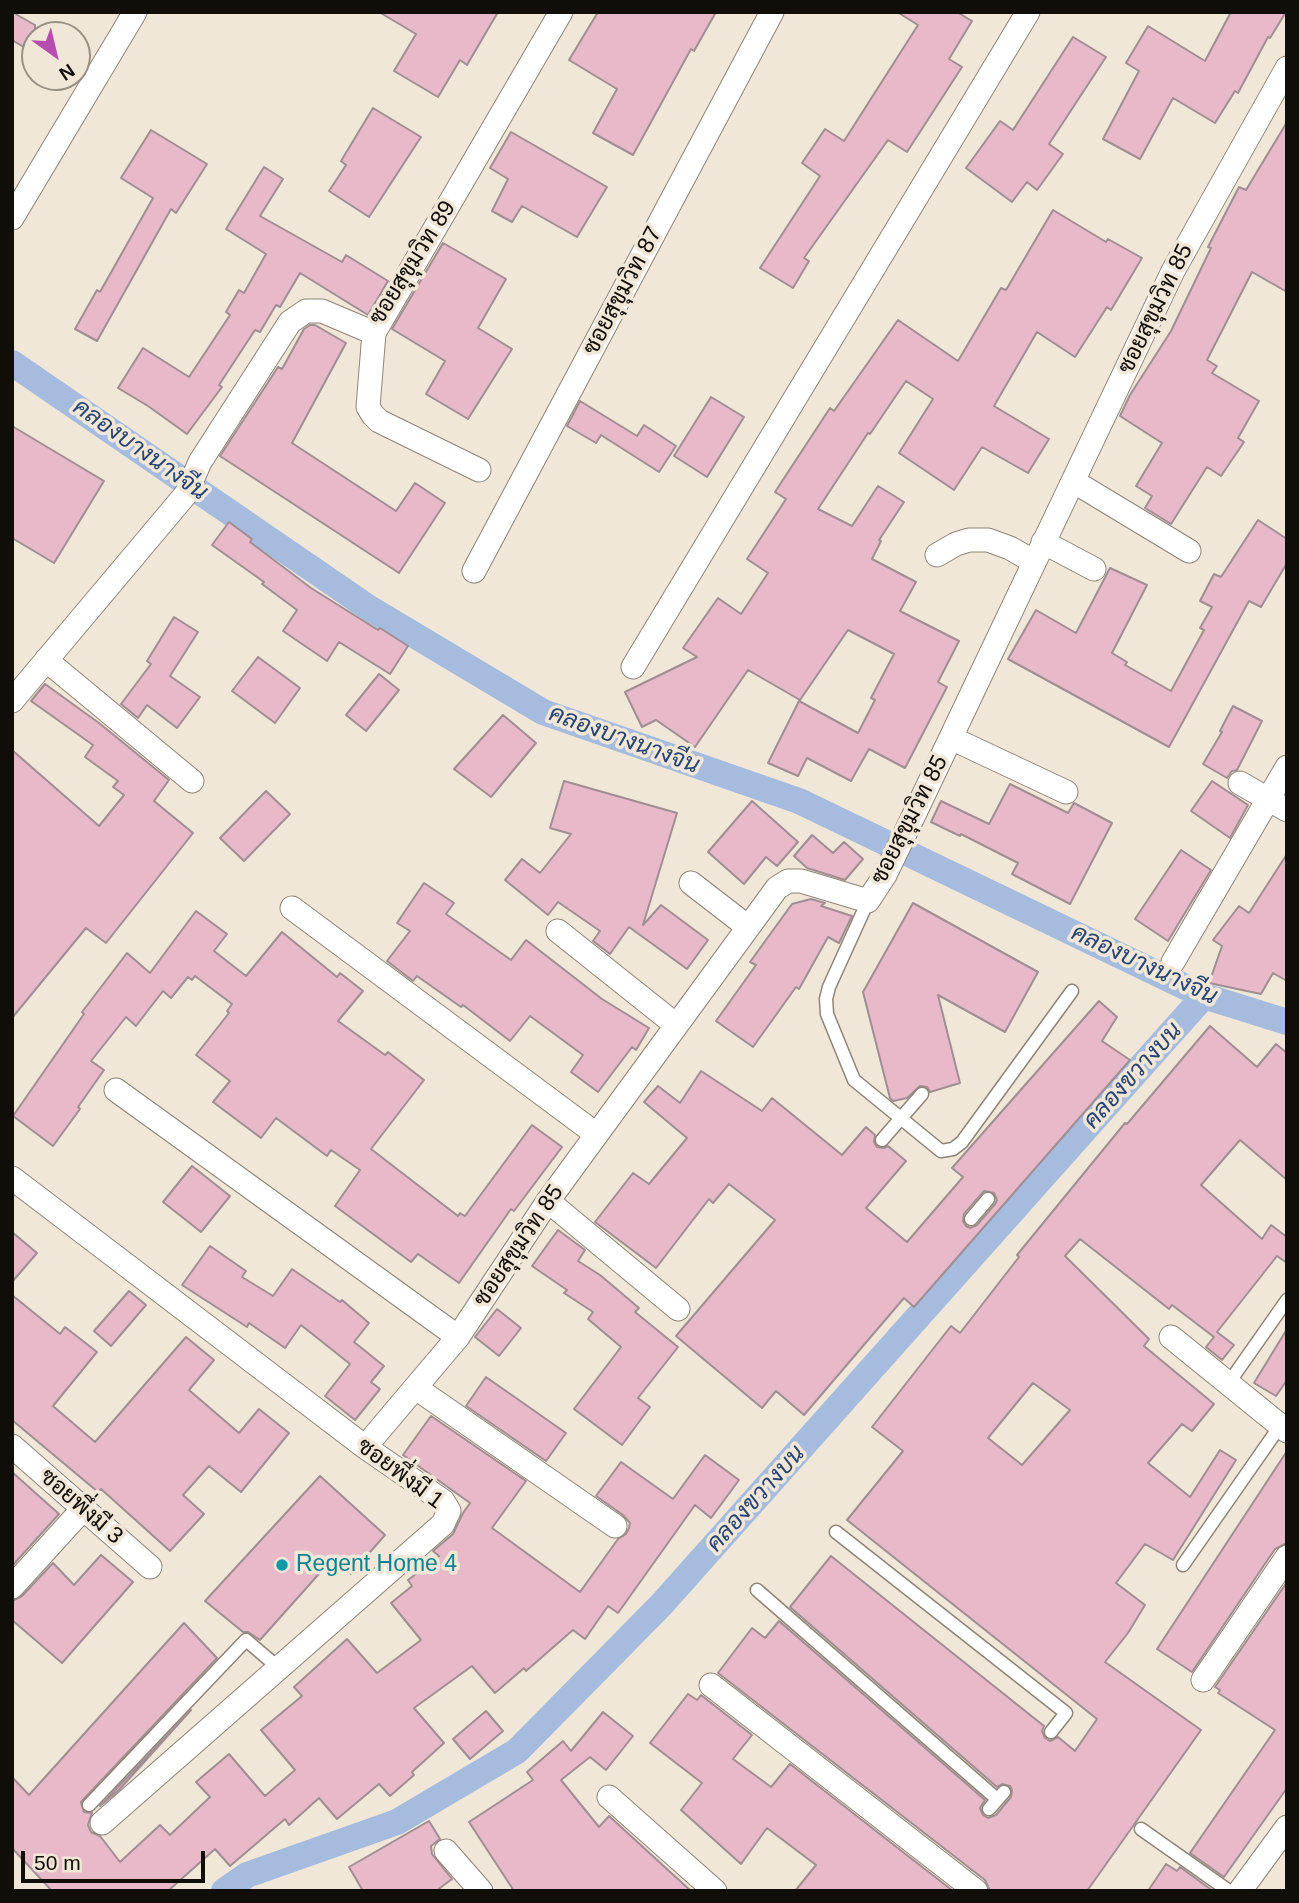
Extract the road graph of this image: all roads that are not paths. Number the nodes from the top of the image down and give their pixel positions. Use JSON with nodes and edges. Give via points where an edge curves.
{"nodes":[{"id":1,"x":135,"y":12,"type":"edge"},
{"id":2,"x":561,"y":12,"type":"edge"},
{"id":3,"x":772,"y":12,"type":"edge"},
{"id":4,"x":1028,"y":12,"type":"edge"},
{"id":5,"x":1287,"y":68,"type":"edge"},
{"id":6,"x":12,"y":218,"type":"edge"},
{"id":7,"x":374,"y":332,"type":"junction"},
{"id":8,"x":479,"y":470,"type":"dead end"},
{"id":9,"x":1073,"y":481,"type":"junction"},
{"id":10,"x":1189,"y":551,"type":"dead end"},
{"id":11,"x":1039,"y":552,"type":"junction"},
{"id":12,"x":937,"y":555,"type":"dead end"},
{"id":13,"x":1094,"y":569,"type":"dead end"},
{"id":14,"x":474,"y":570,"type":"dead end"},
{"id":15,"x":46,"y":660,"type":"junction"},
{"id":16,"x":633,"y":667,"type":"dead end"},
{"id":17,"x":12,"y":701,"type":"edge"},
{"id":18,"x":951,"y":738,"type":"junction"},
{"id":19,"x":1287,"y":767,"type":"edge"},
{"id":20,"x":192,"y":781,"type":"dead end"},
{"id":21,"x":1240,"y":783,"type":"dead end"},
{"id":22,"x":1066,"y":792,"type":"dead end"},
{"id":23,"x":1278,"y":804,"type":"edge"},
{"id":24,"x":691,"y":883,"type":"dead end"},
{"id":25,"x":868,"y":901,"type":"junction"},
{"id":26,"x":292,"y":908,"type":"dead end"},
{"id":27,"x":748,"y":927,"type":"junction"},
{"id":28,"x":558,"y":931,"type":"dead end"},
{"id":29,"x":1173,"y":962,"type":"dead end"},
{"id":30,"x":1072,"y":991,"type":"dead end"},
{"id":31,"x":677,"y":1025,"type":"junction"},
{"id":32,"x":116,"y":1090,"type":"dead end"},
{"id":33,"x":922,"y":1094,"type":"dead end"},
{"id":34,"x":901,"y":1119,"type":"junction"},
{"id":35,"x":596,"y":1134,"type":"junction"},
{"id":36,"x":882,"y":1140,"type":"dead end"},
{"id":37,"x":12,"y":1178,"type":"edge"},
{"id":38,"x":988,"y":1199,"type":"dead end"},
{"id":39,"x":548,"y":1202,"type":"junction"},
{"id":40,"x":971,"y":1219,"type":"dead end"},
{"id":41,"x":1287,"y":1300,"type":"edge"},
{"id":42,"x":678,"y":1309,"type":"dead end"},
{"id":43,"x":458,"y":1337,"type":"junction"},
{"id":44,"x":1171,"y":1337,"type":"dead end"},
{"id":45,"x":1228,"y":1384,"type":"junction"},
{"id":46,"x":416,"y":1388,"type":"junction"},
{"id":47,"x":1283,"y":1429,"type":"edge"},
{"id":48,"x":12,"y":1446,"type":"edge"},
{"id":49,"x":365,"y":1447,"type":"junction"},
{"id":50,"x":83,"y":1508,"type":"junction"},
{"id":51,"x":615,"y":1526,"type":"dead end"},
{"id":52,"x":836,"y":1532,"type":"dead end"},
{"id":53,"x":1287,"y":1557,"type":"edge"},
{"id":54,"x":1183,"y":1565,"type":"dead end"},
{"id":55,"x":150,"y":1567,"type":"dead end"},
{"id":56,"x":12,"y":1587,"type":"edge"},
{"id":57,"x":757,"y":1590,"type":"dead end"},
{"id":58,"x":280,"y":1669,"type":"junction"},
{"id":59,"x":1203,"y":1680,"type":"dead end"},
{"id":60,"x":710,"y":1685,"type":"dead end"},
{"id":61,"x":1051,"y":1732,"type":"dead end"},
{"id":62,"x":609,"y":1797,"type":"dead end"},
{"id":63,"x":996,"y":1800,"type":"dead end"},
{"id":64,"x":95,"y":1814,"type":"joint"},
{"id":65,"x":1287,"y":1827,"type":"edge"},
{"id":66,"x":1141,"y":1829,"type":"dead end"},
{"id":67,"x":446,"y":1851,"type":"dead end"},
{"id":68,"x":481,"y":1891,"type":"edge"},
{"id":69,"x":715,"y":1891,"type":"edge"},
{"id":70,"x":976,"y":1891,"type":"edge"},
{"id":71,"x":1229,"y":1891,"type":"edge"},
{"id":72,"x":1240,"y":1891,"type":"edge"}],
"edges":[{"from":1,"to":6,"type":"street"},
{"from":2,"to":7,"type":"street","name":"ซอยสุขุมวิท 89"},
{"from":3,"to":14,"type":"street","name":"ซอยสุขุมวิท 87"},
{"from":4,"to":16,"type":"street"},
{"from":5,"to":9,"type":"street","name":"ซอยสุขุมวิท 85","via":[[1172,271]]},
{"from":7,"to":8,"type":"street","via":[[368,407],[373,415]]},
{"from":7,"to":15,"type":"street","name":"ซอยสุขุมวิท 89","via":[[322,311],[306,311],[290,322],[200,462],[186,494]]},
{"from":9,"to":10,"type":"street"},
{"from":9,"to":11,"type":"street","name":"ซอยสุขุมวิท 85"},
{"from":11,"to":12,"type":"street","via":[[988,540],[956,544]]},
{"from":11,"to":13,"type":"street"},
{"from":11,"to":18,"type":"street","name":"ซอยสุขุมวิท 85"},
{"from":15,"to":17,"type":"street","name":"ซอยสุขุมวิท 89"},
{"from":15,"to":20,"type":"street"},
{"from":18,"to":22,"type":"street"},
{"from":18,"to":25,"type":"street","name":"ซอยสุขุมวิท 85"},
{"from":19,"to":23,"type":"street"},
{"from":21,"to":23,"type":"street"},
{"from":23,"to":29,"type":"street"},
{"from":24,"to":27,"type":"street"},
{"from":25,"to":27,"type":"street","name":"ซอยสุขุมวิท 85","via":[[788,881],[777,888]]},
{"from":25,"to":34,"type":"lane","via":[[829,987],[827,1014],[855,1080]]},
{"from":26,"to":35,"type":"street"},
{"from":27,"to":31,"type":"street","name":"ซอยสุขุมวิท 85"},
{"from":28,"to":31,"type":"street"},
{"from":30,"to":34,"type":"lane","via":[[958,1146],[941,1151]]},
{"from":31,"to":35,"type":"street","name":"ซอยสุขุมวิท 85"},
{"from":32,"to":43,"type":"street"},
{"from":33,"to":34,"type":"lane"},
{"from":34,"to":36,"type":"lane"},
{"from":35,"to":39,"type":"street","name":"ซอยสุขุมวิท 85"},
{"from":37,"to":49,"type":"street","name":"ซอยพึ่งมี 1"},
{"from":38,"to":40,"type":"lane"},
{"from":39,"to":42,"type":"street"},
{"from":39,"to":43,"type":"street","name":"ซอยสุขุมวิท 85"},
{"from":41,"to":45,"type":"lane"},
{"from":43,"to":46,"type":"street","name":"ซอยสุขุมวิท 85"},
{"from":44,"to":45,"type":"street"},
{"from":45,"to":47,"type":"street"},
{"from":46,"to":49,"type":"street","name":"ซอยสุขุมวิท 85"},
{"from":46,"to":51,"type":"street"},
{"from":47,"to":54,"type":"lane"},
{"from":48,"to":50,"type":"street","name":"ซอยพึ่งมี 3"},
{"from":49,"to":58,"type":"street","name":"ซอยพึ่งมี 1","via":[[443,1502],[449,1511],[443,1524]]},
{"from":50,"to":55,"type":"street","name":"ซอยพึ่งมี 3"},
{"from":50,"to":56,"type":"street"},
{"from":52,"to":61,"type":"lane","via":[[1066,1713]]},
{"from":53,"to":59,"type":"street"},
{"from":57,"to":63,"type":"lane"},
{"from":58,"to":64,"type":"street","name":"ซอยพึ่งมี 1"},
{"from":58,"to":64,"type":"lane","via":[[246,1640]]},
{"from":60,"to":70,"type":"street","via":[[945,1861]]},
{"from":62,"to":69,"type":"street"},
{"from":65,"to":72,"type":"street"},
{"from":66,"to":71,"type":"lane"},
{"from":67,"to":68,"type":"street"}]}
